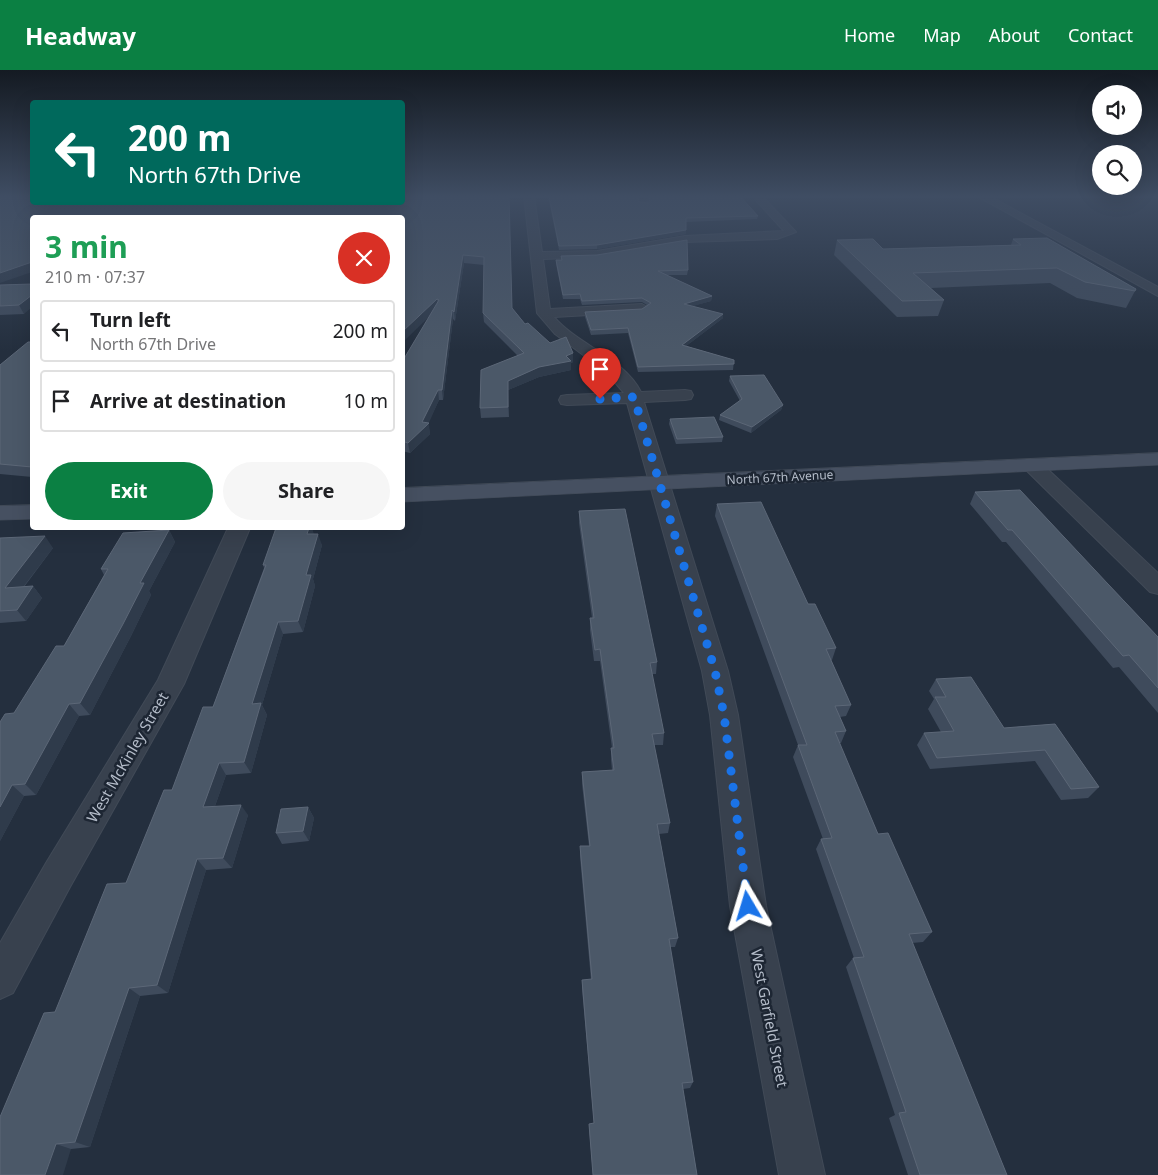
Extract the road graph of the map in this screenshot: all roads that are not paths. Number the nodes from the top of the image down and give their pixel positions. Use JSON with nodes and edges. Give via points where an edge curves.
{"nodes":[{"id":1,"x":535,"y":248,"type":"edge"},
{"id":2,"x":635,"y":248,"type":"edge"},
{"id":3,"x":1077,"y":248,"type":"edge"},
{"id":4,"x":536,"y":256,"type":"junction"},
{"id":5,"x":1158,"y":292,"type":"edge"},
{"id":6,"x":642,"y":308,"type":"edge"},
{"id":7,"x":544,"y":313,"type":"junction"},
{"id":8,"x":685,"y":395,"type":"dead end"},
{"id":9,"x":634,"y":397,"type":"junction"},
{"id":10,"x":567,"y":400,"type":"dead end"},
{"id":11,"x":1158,"y":460,"type":"edge"},
{"id":12,"x":1033,"y":466,"type":"junction"},
{"id":13,"x":660,"y":483,"type":"junction"},
{"id":14,"x":405,"y":495,"type":"edge"},
{"id":15,"x":30,"y":512,"type":"edge"},
{"id":16,"x":0,"y":514,"type":"edge"},
{"id":17,"x":239,"y":530,"type":"edge"},
{"id":18,"x":1158,"y":586,"type":"edge"},
{"id":19,"x":0,"y":980,"type":"edge"},
{"id":20,"x":802,"y":1175,"type":"edge"}],
"edges":[{"from":1,"to":4,"type":"street"},
{"from":2,"to":4,"type":"street","via":[[597,254]]},
{"from":3,"to":5,"type":"street"},
{"from":4,"to":7,"type":"street"},
{"from":6,"to":7,"type":"street"},
{"from":7,"to":9,"type":"street","name":"West Garfield Street","via":[[554,325],[622,377]]},
{"from":8,"to":9,"type":"street"},
{"from":9,"to":10,"type":"street"},
{"from":9,"to":13,"type":"street","name":"West Garfield Street"},
{"from":11,"to":12,"type":"main road","name":"North 67th Avenue"},
{"from":12,"to":13,"type":"main road","name":"North 67th Avenue"},
{"from":12,"to":18,"type":"street"},
{"from":13,"to":14,"type":"main road","name":"North 67th Avenue"},
{"from":13,"to":20,"type":"street","name":"West Garfield Street","via":[[706,637],[724,715],[748,906]]},
{"from":15,"to":16,"type":"main road"},
{"from":17,"to":19,"type":"street","name":"West McKinley Street","via":[[170,684]]}]}
